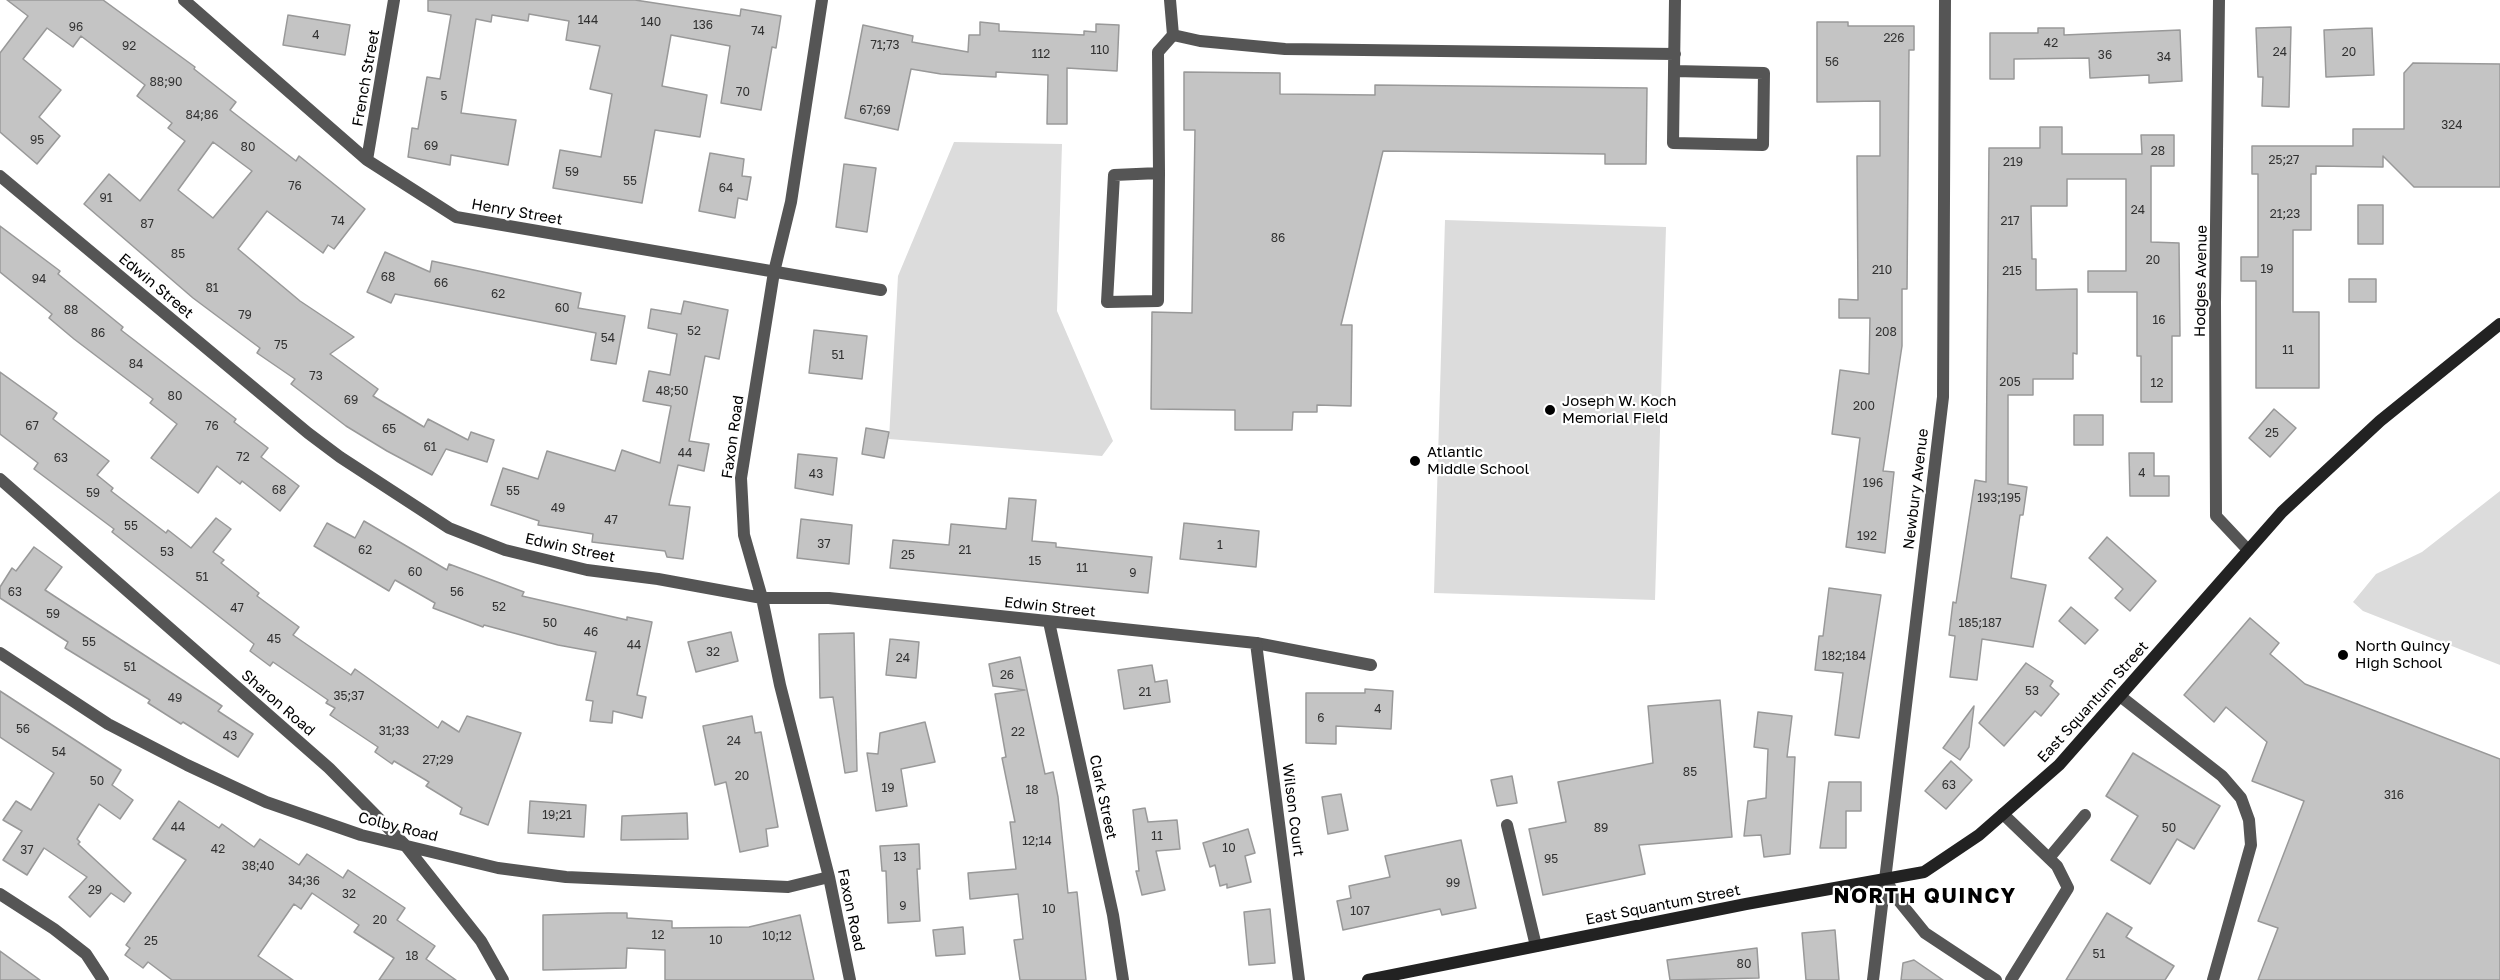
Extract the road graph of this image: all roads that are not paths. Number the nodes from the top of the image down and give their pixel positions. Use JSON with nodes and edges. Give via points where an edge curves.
{"nodes":[{"id":1,"x":184,"y":0,"type":"edge"},
{"id":2,"x":394,"y":0,"type":"edge"},
{"id":3,"x":822,"y":0,"type":"edge"},
{"id":4,"x":1170,"y":0,"type":"edge"},
{"id":5,"x":1675,"y":0,"type":"edge"},
{"id":6,"x":1945,"y":0,"type":"edge"},
{"id":7,"x":2219,"y":0,"type":"edge"},
{"id":8,"x":1173,"y":35,"type":"junction"},
{"id":9,"x":1675,"y":54,"type":"junction"},
{"id":10,"x":1674,"y":71,"type":"junction"},
{"id":11,"x":367,"y":160,"type":"junction"},
{"id":12,"x":1159,"y":173,"type":"junction"},
{"id":13,"x":0,"y":176,"type":"edge"},
{"id":14,"x":774,"y":272,"type":"junction"},
{"id":15,"x":881,"y":290,"type":"dead end"},
{"id":16,"x":2500,"y":324,"type":"edge"},
{"id":17,"x":0,"y":479,"type":"edge"},
{"id":18,"x":2248,"y":550,"type":"junction"},
{"id":19,"x":762,"y":598,"type":"junction"},
{"id":20,"x":1049,"y":622,"type":"junction"},
{"id":21,"x":1256,"y":643,"type":"junction"},
{"id":22,"x":0,"y":653,"type":"edge"},
{"id":23,"x":1371,"y":665,"type":"dead end"},
{"id":24,"x":2120,"y":696,"type":"junction"},
{"id":25,"x":2003,"y":814,"type":"junction"},
{"id":26,"x":2085,"y":815,"type":"dead end"},
{"id":27,"x":1507,"y":825,"type":"dead end"},
{"id":28,"x":405,"y":845,"type":"junction"},
{"id":29,"x":2049,"y":858,"type":"junction"},
{"id":30,"x":829,"y":877,"type":"junction"},
{"id":31,"x":1885,"y":878,"type":"junction"},
{"id":32,"x":0,"y":894,"type":"edge"},
{"id":33,"x":1536,"y":946,"type":"junction"},
{"id":34,"x":103,"y":980,"type":"edge"},
{"id":35,"x":503,"y":980,"type":"edge"},
{"id":36,"x":850,"y":980,"type":"edge"},
{"id":37,"x":1123,"y":980,"type":"edge"},
{"id":38,"x":1299,"y":980,"type":"edge"},
{"id":39,"x":1368,"y":980,"type":"edge"},
{"id":40,"x":1874,"y":980,"type":"edge"},
{"id":41,"x":1996,"y":980,"type":"edge"},
{"id":42,"x":2011,"y":980,"type":"edge"},
{"id":43,"x":2213,"y":980,"type":"edge"}],
"edges":[{"from":1,"to":11,"type":"street","name":"Henry Street"},
{"from":2,"to":11,"type":"street","name":"French Street"},
{"from":3,"to":14,"type":"street","name":"Faxon Road","via":[[791,202]]},
{"from":4,"to":8,"type":"street"},
{"from":5,"to":9,"type":"street"},
{"from":6,"to":31,"type":"street","name":"Newbury Avenue","via":[[1943,398]]},
{"from":7,"to":18,"type":"street","name":"Hodges Avenue","via":[[2216,516]]},
{"from":8,"to":9,"type":"street","via":[[1285,49]]},
{"from":8,"to":12,"type":"street","via":[[1158,52]]},
{"from":9,"to":10,"type":"street"},
{"from":10,"to":10,"type":"street","via":[[1673,143],[1763,145],[1764,73]]},
{"from":11,"to":14,"type":"street","name":"Henry Street","via":[[456,217]]},
{"from":12,"to":12,"type":"street","via":[[1158,301],[1107,302],[1114,175]]},
{"from":13,"to":19,"type":"street","name":"Edwin Street","via":[[308,433],[449,528],[505,550],[587,570]]},
{"from":14,"to":15,"type":"street","name":"Henry Street"},
{"from":14,"to":19,"type":"street","name":"Faxon Road","via":[[741,478],[744,535]]},
{"from":16,"to":18,"type":"main road","name":"East Squantum Street","via":[[2380,421],[2282,512]]},
{"from":17,"to":28,"type":"street","name":"Sharon Road","via":[[330,768]]},
{"from":18,"to":24,"type":"main road","name":"East Squantum Street"},
{"from":19,"to":20,"type":"street","name":"Edwin Street","via":[[829,598]]},
{"from":19,"to":30,"type":"street","name":"Faxon Road"},
{"from":20,"to":21,"type":"street","name":"Edwin Street"},
{"from":20,"to":37,"type":"street","name":"Clark Street","via":[[1113,915]]},
{"from":21,"to":23,"type":"street","name":"Edwin Street"},
{"from":21,"to":38,"type":"street","name":"Wilson Court"},
{"from":22,"to":28,"type":"street","name":"Colby Road","via":[[108,724],[187,765],[266,802]]},
{"from":24,"to":25,"type":"main road","name":"East Squantum Street","via":[[2059,765]]},
{"from":24,"to":43,"type":"street","via":[[2222,776],[2241,798],[2249,820],[2251,845]]},
{"from":25,"to":29,"type":"street"},
{"from":25,"to":31,"type":"main road","name":"East Squantum Street","via":[[1924,872]]},
{"from":26,"to":29,"type":"street"},
{"from":27,"to":33,"type":"street"},
{"from":28,"to":30,"type":"street","name":"Colby Road","via":[[498,868],[566,877],[788,887]]},
{"from":28,"to":35,"type":"street","name":"Sharon Road","via":[[481,941]]},
{"from":29,"to":42,"type":"street","via":[[2058,866],[2068,888]]},
{"from":30,"to":36,"type":"street","name":"Faxon Road"},
{"from":31,"to":33,"type":"main road","name":"East Squantum Street"},
{"from":31,"to":40,"type":"street","name":"Newbury Avenue"},
{"from":31,"to":41,"type":"street","via":[[1925,933]]},
{"from":32,"to":34,"type":"street","via":[[86,954]]},
{"from":33,"to":39,"type":"main road","name":"East Squantum Street"}]}
